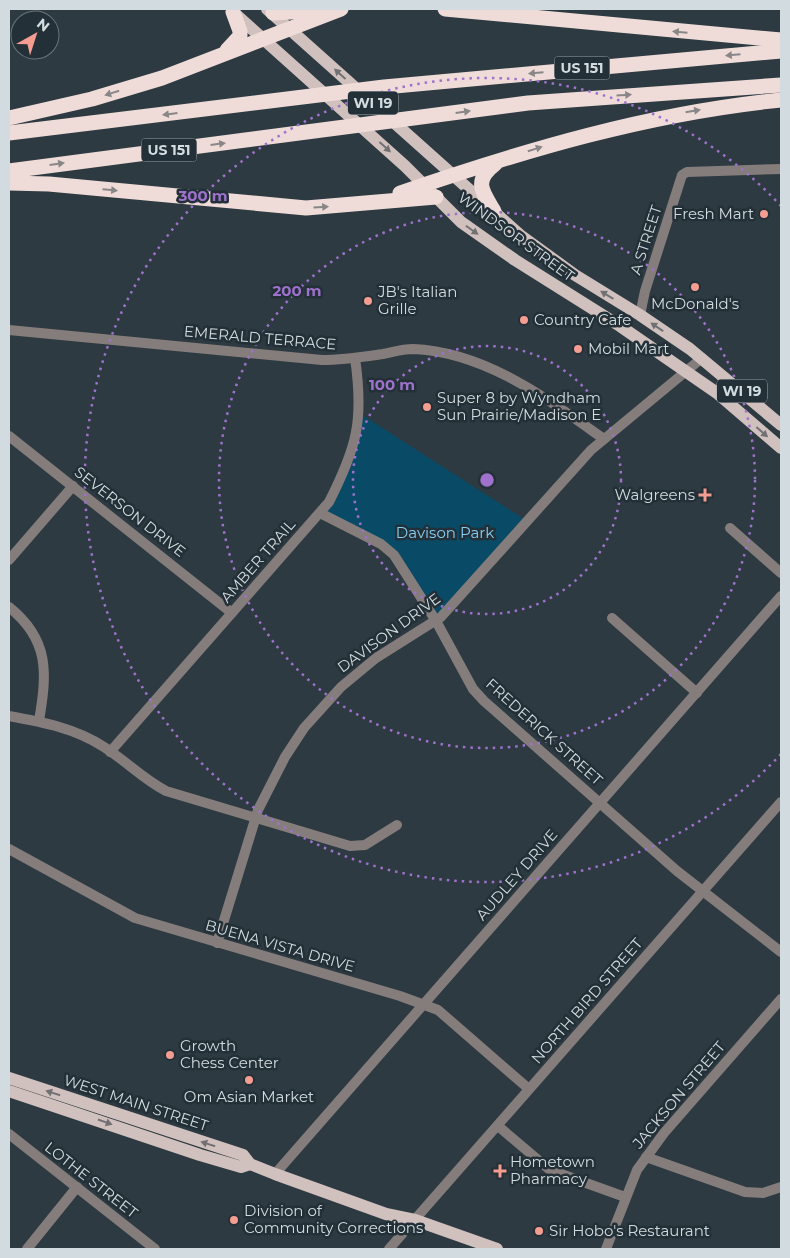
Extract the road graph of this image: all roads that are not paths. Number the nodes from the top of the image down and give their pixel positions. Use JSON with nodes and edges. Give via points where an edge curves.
{"nodes":[{"id":1,"x":341,"y":9,"type":"edge"},
{"id":2,"x":350,"y":9,"type":"edge"},
{"id":3,"x":445,"y":9,"type":"edge"},
{"id":4,"x":231,"y":10,"type":"edge"},
{"id":5,"x":270,"y":11,"type":"edge"},
{"id":6,"x":292,"y":29,"type":"junction"},
{"id":7,"x":263,"y":38,"type":"junction"},
{"id":8,"x":781,"y":40,"type":"edge"},
{"id":9,"x":781,"y":50,"type":"edge"},
{"id":10,"x":224,"y":52,"type":"junction"},
{"id":11,"x":781,"y":85,"type":"edge"},
{"id":12,"x":781,"y":100,"type":"edge"},
{"id":13,"x":9,"y":118,"type":"edge"},
{"id":14,"x":9,"y":134,"type":"edge"},
{"id":15,"x":501,"y":160,"type":"junction"},
{"id":16,"x":781,"y":169,"type":"edge"},
{"id":17,"x":9,"y":170,"type":"edge"},
{"id":18,"x":456,"y":176,"type":"junction"},
{"id":19,"x":9,"y":183,"type":"edge"},
{"id":20,"x":423,"y":185,"type":"junction"},
{"id":21,"x":436,"y":197,"type":"junction"},
{"id":22,"x":372,"y":203,"type":"junction"},
{"id":23,"x":494,"y":211,"type":"junction"},
{"id":24,"x":640,"y":315,"type":"junction"},
{"id":25,"x":9,"y":330,"type":"edge"},
{"id":26,"x":355,"y":358,"type":"junction"},
{"id":27,"x":702,"y":358,"type":"junction"},
{"id":28,"x":686,"y":371,"type":"junction"},
{"id":29,"x":781,"y":425,"type":"edge"},
{"id":30,"x":9,"y":436,"type":"edge"},
{"id":31,"x":604,"y":439,"type":"junction"},
{"id":32,"x":781,"y":448,"type":"edge"},
{"id":33,"x":73,"y":486,"type":"junction"},
{"id":34,"x":320,"y":513,"type":"junction"},
{"id":35,"x":730,"y":528,"type":"dead end"},
{"id":36,"x":9,"y":560,"type":"edge"},
{"id":37,"x":781,"y":573,"type":"edge"},
{"id":38,"x":781,"y":596,"type":"edge"},
{"id":39,"x":9,"y":607,"type":"edge"},
{"id":40,"x":232,"y":613,"type":"junction"},
{"id":41,"x":612,"y":618,"type":"dead end"},
{"id":42,"x":436,"y":621,"type":"junction"},
{"id":43,"x":697,"y":693,"type":"junction"},
{"id":44,"x":9,"y":716,"type":"edge"},
{"id":45,"x":39,"y":722,"type":"junction"},
{"id":46,"x":110,"y":752,"type":"junction"},
{"id":47,"x":781,"y":802,"type":"edge"},
{"id":48,"x":600,"y":803,"type":"junction"},
{"id":49,"x":255,"y":818,"type":"junction"},
{"id":50,"x":397,"y":825,"type":"dead end"},
{"id":51,"x":9,"y":849,"type":"edge"},
{"id":52,"x":703,"y":892,"type":"junction"},
{"id":53,"x":217,"y":943,"type":"junction"},
{"id":54,"x":781,"y":952,"type":"edge"},
{"id":55,"x":781,"y":999,"type":"edge"},
{"id":56,"x":422,"y":1004,"type":"junction"},
{"id":57,"x":9,"y":1078,"type":"edge"},
{"id":58,"x":529,"y":1089,"type":"junction"},
{"id":59,"x":9,"y":1091,"type":"edge"},
{"id":60,"x":498,"y":1126,"type":"junction"},
{"id":61,"x":9,"y":1134,"type":"edge"},
{"id":62,"x":646,"y":1157,"type":"junction"},
{"id":63,"x":250,"y":1164,"type":"junction"},
{"id":64,"x":275,"y":1174,"type":"junction"},
{"id":65,"x":781,"y":1186,"type":"edge"},
{"id":66,"x":77,"y":1187,"type":"junction"},
{"id":67,"x":625,"y":1197,"type":"junction"},
{"id":68,"x":414,"y":1220,"type":"junction"},
{"id":69,"x":27,"y":1249,"type":"edge"},
{"id":70,"x":155,"y":1249,"type":"edge"},
{"id":71,"x":389,"y":1249,"type":"edge"},
{"id":72,"x":497,"y":1249,"type":"edge"},
{"id":73,"x":606,"y":1249,"type":"edge"}],
"edges":[{"from":1,"to":2,"type":"highway"},
{"from":1,"to":5,"type":"highway"},
{"from":1,"to":6,"type":"highway"},
{"from":8,"to":3,"type":"highway","one_way":true},
{"from":4,"to":7,"type":"main road","name":"WINDSOR STREET","number":"WI 19"},
{"from":4,"to":10,"type":"highway","via":[[240,36]]},
{"from":5,"to":6,"type":"main road","name":"WINDSOR STREET","number":"WI 19"},
{"from":6,"to":7,"type":"highway"},
{"from":18,"to":6,"type":"main road","name":"WINDSOR STREET","number":"WI 19","one_way":true},
{"from":7,"to":10,"type":"highway"},
{"from":7,"to":20,"type":"main road","name":"WINDSOR STREET","number":"WI 19","one_way":true},
{"from":9,"to":14,"type":"highway","number":"US 151","one_way":true,"via":[[384,87]]},
{"from":10,"to":13,"type":"highway","one_way":true,"via":[[162,78],[92,99]]},
{"from":17,"to":11,"type":"highway","number":"US 151","one_way":true,"via":[[559,100]]},
{"from":15,"to":12,"type":"highway","one_way":true,"via":[[657,118]]},
{"from":15,"to":18,"type":"highway"},
{"from":15,"to":23,"type":"highway","via":[[481,180],[484,194]]},
{"from":16,"to":24,"type":"street","name":"A STREET","via":[[682,175]]},
{"from":18,"to":20,"type":"highway"},
{"from":18,"to":23,"type":"main road","name":"WINDSOR STREET","number":"WI 19"},
{"from":19,"to":22,"type":"highway","one_way":true,"via":[[306,208]]},
{"from":20,"to":21,"type":"main road","name":"WINDSOR STREET","number":"WI 19"},
{"from":20,"to":22,"type":"highway"},
{"from":21,"to":22,"type":"highway"},
{"from":21,"to":28,"type":"main road","name":"WINDSOR STREET","number":"WI 19","one_way":true,"via":[[461,222],[515,260]]},
{"from":24,"to":23,"type":"main road","name":"WINDSOR STREET","number":"WI 19","one_way":true,"via":[[520,236]]},
{"from":27,"to":24,"type":"main road","name":"WINDSOR STREET","number":"WI 19","one_way":true},
{"from":25,"to":26,"type":"street","name":"EMERALD TERRACE","via":[[322,360]]},
{"from":26,"to":31,"type":"street","name":"EMERALD TERRACE","via":[[411,349],[467,357],[497,370]]},
{"from":26,"to":34,"type":"street","name":"AMBER TRAIL","via":[[359,398],[353,451],[329,502]]},
{"from":27,"to":28,"type":"street","name":"DAVISON DRIVE"},
{"from":27,"to":29,"type":"main road","name":"WINDSOR STREET","number":"WI 19"},
{"from":28,"to":31,"type":"street","name":"DAVISON DRIVE"},
{"from":28,"to":32,"type":"main road","name":"WINDSOR STREET","number":"WI 19","one_way":true},
{"from":30,"to":33,"type":"street","name":"SEVERSON DRIVE"},
{"from":31,"to":42,"type":"street","name":"DAVISON DRIVE"},
{"from":33,"to":36,"type":"street"},
{"from":33,"to":40,"type":"street","name":"SEVERSON DRIVE"},
{"from":34,"to":40,"type":"street","name":"AMBER TRAIL"},
{"from":34,"to":42,"type":"street","name":"FREDERICK STREET","via":[[381,544],[394,555]]},
{"from":35,"to":37,"type":"street"},
{"from":38,"to":43,"type":"street","name":"AUDLEY DRIVE"},
{"from":39,"to":45,"type":"street","via":[[35,634],[43,656],[45,680]]},
{"from":40,"to":46,"type":"street","name":"AMBER TRAIL"},
{"from":41,"to":43,"type":"street"},
{"from":42,"to":48,"type":"street","name":"FREDERICK STREET","via":[[459,666],[484,701]]},
{"from":42,"to":49,"type":"street","name":"DAVISON DRIVE","via":[[376,658],[340,687],[304,728],[285,757]]},
{"from":43,"to":48,"type":"street","name":"AUDLEY DRIVE"},
{"from":44,"to":45,"type":"street"},
{"from":45,"to":46,"type":"street","via":[[86,737]]},
{"from":46,"to":49,"type":"street","via":[[166,792]]},
{"from":47,"to":52,"type":"street","name":"NORTH BIRD STREET"},
{"from":48,"to":52,"type":"street","name":"FREDERICK STREET"},
{"from":48,"to":56,"type":"street","name":"AUDLEY DRIVE"},
{"from":49,"to":50,"type":"street","via":[[350,846],[365,845]]},
{"from":49,"to":53,"type":"street","name":"DAVISON DRIVE"},
{"from":51,"to":53,"type":"street","name":"BUENA VISTA DRIVE","via":[[135,918]]},
{"from":52,"to":54,"type":"street","name":"FREDERICK STREET"},
{"from":52,"to":58,"type":"street","name":"NORTH BIRD STREET"},
{"from":53,"to":56,"type":"street","name":"BUENA VISTA DRIVE"},
{"from":55,"to":62,"type":"street","name":"JACKSON STREET"},
{"from":56,"to":58,"type":"street","name":"BUENA VISTA DRIVE","via":[[449,1018]]},
{"from":56,"to":64,"type":"street","name":"AUDLEY DRIVE"},
{"from":63,"to":57,"type":"main road","name":"WEST MAIN STREET","one_way":true,"via":[[243,1155]]},
{"from":58,"to":60,"type":"street","name":"NORTH BIRD STREET"},
{"from":59,"to":63,"type":"main road","name":"WEST MAIN STREET","one_way":true,"via":[[200,1155],[240,1167]]},
{"from":60,"to":67,"type":"street","via":[[550,1170]]},
{"from":60,"to":68,"type":"street","name":"NORTH BIRD STREET"},
{"from":61,"to":66,"type":"street","name":"LOTHE STREET"},
{"from":62,"to":65,"type":"street","via":[[745,1192],[764,1193]]},
{"from":62,"to":67,"type":"street","name":"JACKSON STREET"},
{"from":63,"to":64,"type":"main road","name":"WEST MAIN STREET"},
{"from":64,"to":68,"type":"main road","name":"WEST MAIN STREET","via":[[386,1214]]},
{"from":66,"to":69,"type":"street"},
{"from":66,"to":70,"type":"street","name":"LOTHE STREET"},
{"from":67,"to":73,"type":"street","name":"JACKSON STREET"},
{"from":68,"to":71,"type":"street","name":"NORTH BIRD STREET"},
{"from":68,"to":72,"type":"main road","name":"WEST MAIN STREET"}]}
